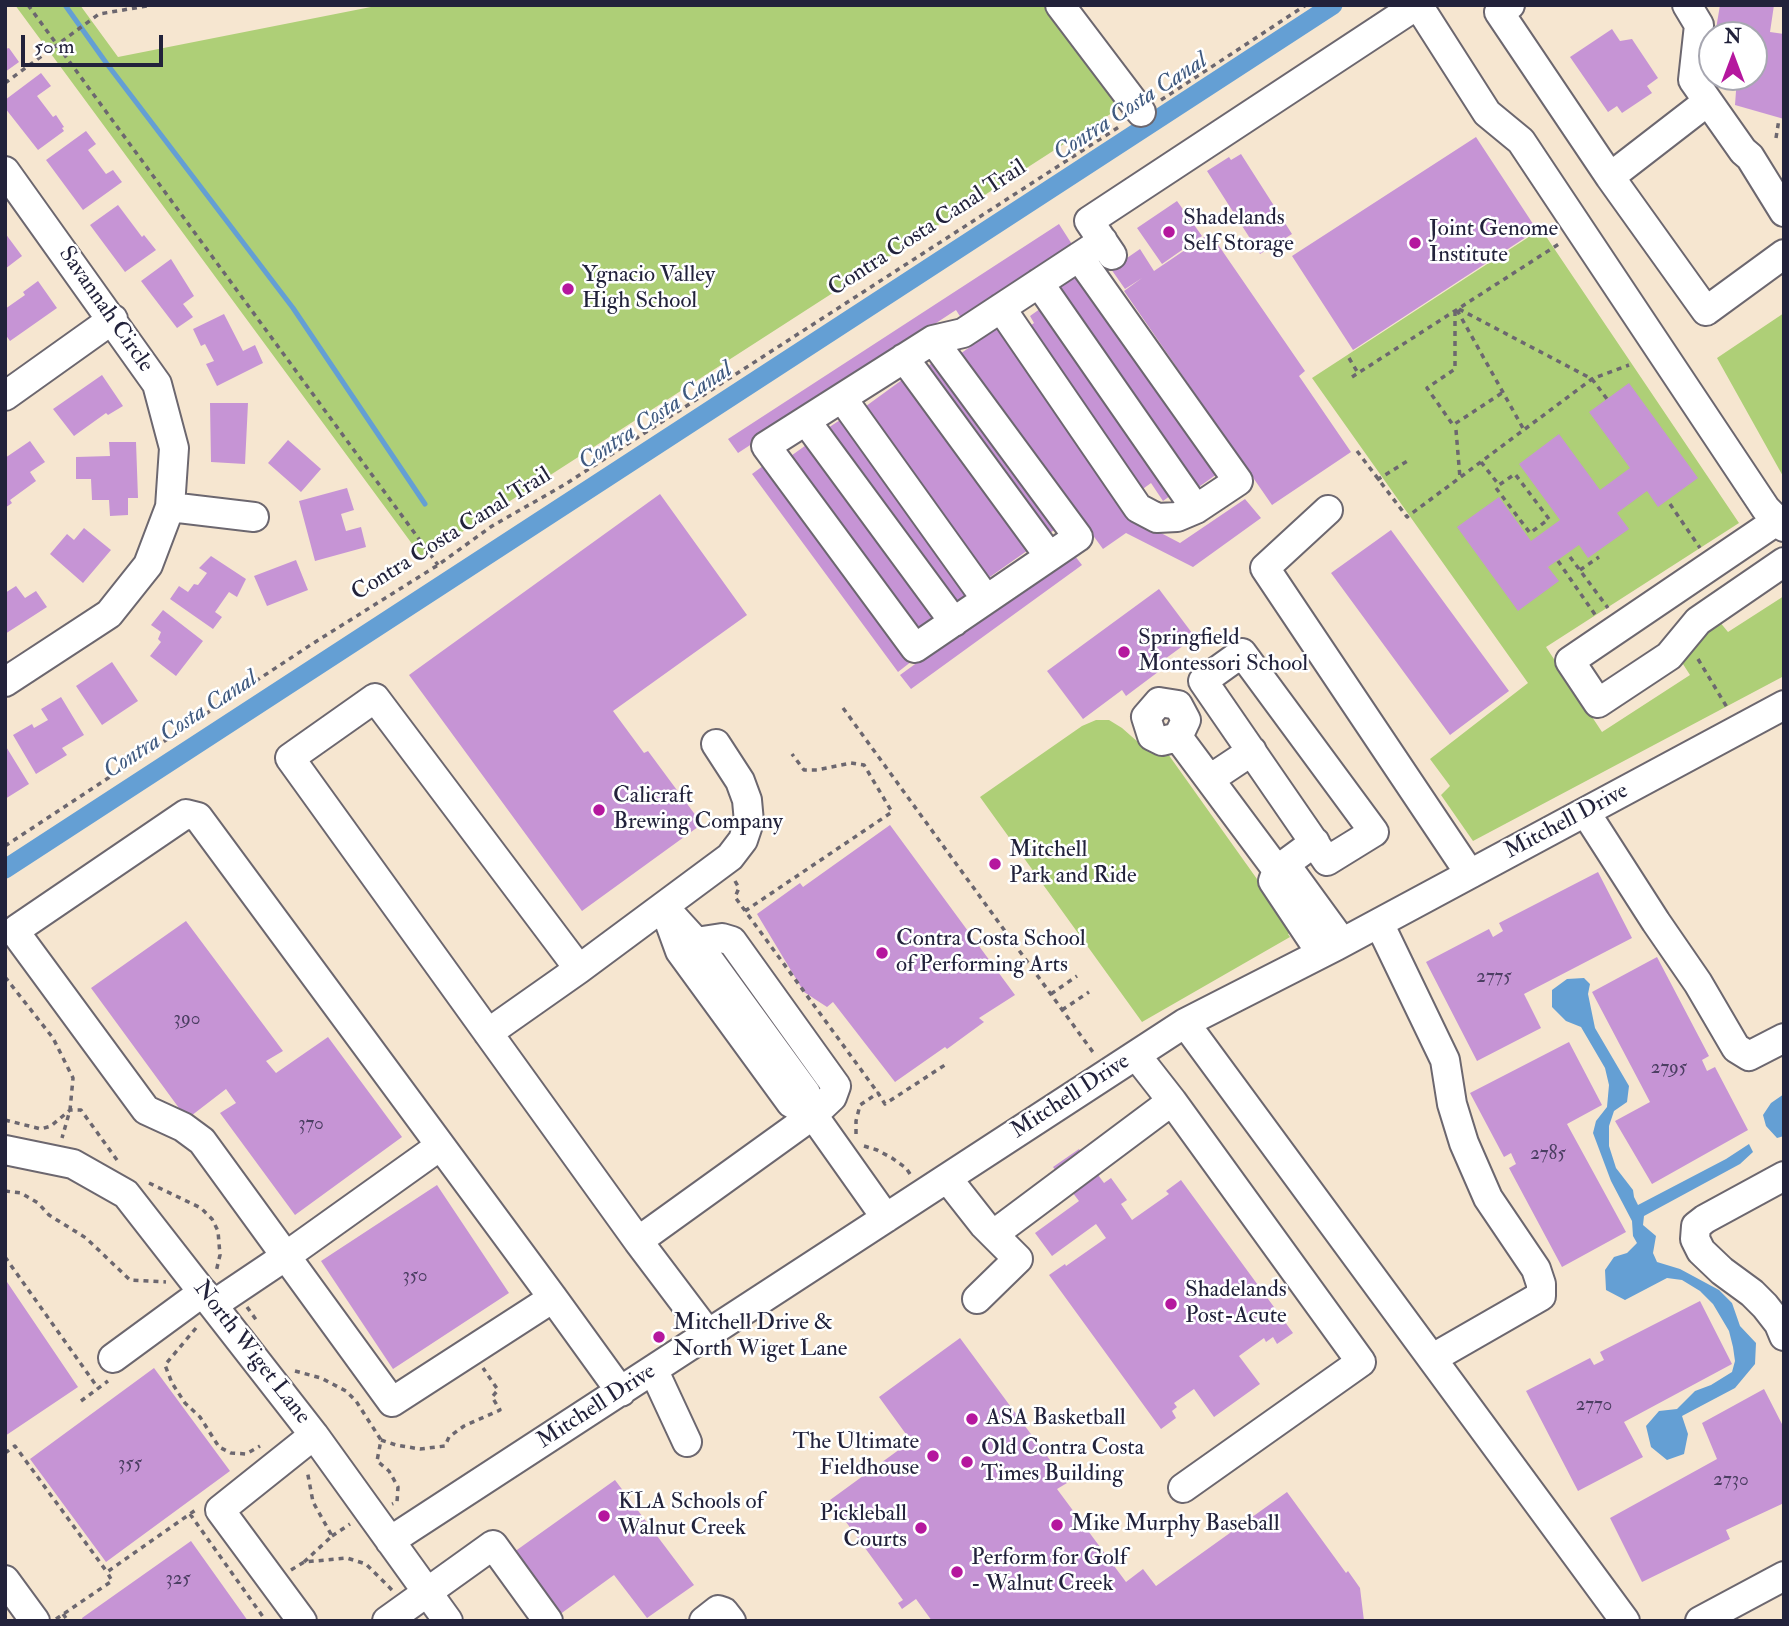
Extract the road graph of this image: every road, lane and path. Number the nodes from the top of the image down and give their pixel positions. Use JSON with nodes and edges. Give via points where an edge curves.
{"nodes":[{"id":1,"x":28,"y":5,"type":"edge"},
{"id":2,"x":153,"y":5,"type":"edge"},
{"id":3,"x":1060,"y":5,"type":"edge"},
{"id":4,"x":1306,"y":5,"type":"edge"},
{"id":5,"x":1418,"y":5,"type":"edge"},
{"id":6,"x":1510,"y":5,"type":"edge"},
{"id":7,"x":1688,"y":5,"type":"edge"},
{"id":8,"x":59,"y":44,"type":"junction"},
{"id":9,"x":5,"y":83,"type":"edge"},
{"id":10,"x":1707,"y":102,"type":"junction"},
{"id":11,"x":1141,"y":112,"type":"junction"},
{"id":12,"x":1779,"y":119,"type":"dead end"},
{"id":13,"x":1776,"y":138,"type":"dead end"},
{"id":14,"x":1750,"y":157,"type":"junction"},
{"id":15,"x":5,"y":171,"type":"edge"},
{"id":16,"x":1784,"y":171,"type":"edge"},
{"id":17,"x":1611,"y":177,"type":"junction"},
{"id":18,"x":1784,"y":212,"type":"edge"},
{"id":19,"x":1562,"y":242,"type":"dead end"},
{"id":20,"x":1784,"y":254,"type":"edge"},
{"id":21,"x":1079,"y":257,"type":"junction"},
{"id":22,"x":1039,"y":283,"type":"junction"},
{"id":23,"x":1001,"y":308,"type":"junction"},
{"id":24,"x":1457,"y":310,"type":"junction"},
{"id":25,"x":113,"y":319,"type":"junction"},
{"id":26,"x":933,"y":340,"type":"junction"},
{"id":27,"x":904,"y":358,"type":"junction"},
{"id":28,"x":1349,"y":358,"type":"dead end"},
{"id":29,"x":1629,"y":365,"type":"dead end"},
{"id":30,"x":1359,"y":373,"type":"junction"},
{"id":31,"x":1352,"y":377,"type":"dead end"},
{"id":32,"x":1592,"y":379,"type":"junction"},
{"id":33,"x":1502,"y":393,"type":"junction"},
{"id":34,"x":5,"y":396,"type":"edge"},
{"id":35,"x":842,"y":398,"type":"junction"},
{"id":36,"x":1607,"y":399,"type":"dead end"},
{"id":37,"x":806,"y":421,"type":"junction"},
{"id":38,"x":1456,"y":430,"type":"dead end"},
{"id":39,"x":1524,"y":430,"type":"junction"},
{"id":40,"x":1357,"y":451,"type":"dead end"},
{"id":41,"x":1409,"y":460,"type":"dead end"},
{"id":42,"x":1482,"y":462,"type":"junction"},
{"id":43,"x":1460,"y":478,"type":"junction"},
{"id":44,"x":1377,"y":480,"type":"junction"},
{"id":45,"x":1499,"y":485,"type":"junction"},
{"id":46,"x":1670,"y":504,"type":"dead end"},
{"id":47,"x":170,"y":507,"type":"junction"},
{"id":48,"x":1196,"y":509,"type":"junction"},
{"id":49,"x":1328,"y":510,"type":"dead end"},
{"id":50,"x":254,"y":517,"type":"dead end"},
{"id":51,"x":1781,"y":524,"type":"edge"},
{"id":52,"x":1701,"y":550,"type":"dead end"},
{"id":53,"x":1049,"y":556,"type":"junction"},
{"id":54,"x":1570,"y":557,"type":"dead end"},
{"id":55,"x":1599,"y":557,"type":"dead end"},
{"id":56,"x":1558,"y":561,"type":"dead end"},
{"id":57,"x":1784,"y":562,"type":"edge"},
{"id":58,"x":438,"y":565,"type":"junction"},
{"id":59,"x":1580,"y":570,"type":"junction"},
{"id":60,"x":986,"y":599,"type":"junction"},
{"id":61,"x":1609,"y":609,"type":"dead end"},
{"id":62,"x":1597,"y":617,"type":"dead end"},
{"id":63,"x":954,"y":622,"type":"junction"},
{"id":64,"x":1692,"y":650,"type":"dead end"},
{"id":65,"x":5,"y":682,"type":"edge"},
{"id":66,"x":1784,"y":705,"type":"edge"},
{"id":67,"x":842,"y":708,"type":"dead end"},
{"id":68,"x":1739,"y":730,"type":"junction"},
{"id":69,"x":1178,"y":737,"type":"dead end"},
{"id":70,"x":716,"y":744,"type":"dead end"},
{"id":71,"x":1252,"y":751,"type":"junction"},
{"id":72,"x":792,"y":754,"type":"dead end"},
{"id":73,"x":1210,"y":779,"type":"junction"},
{"id":74,"x":1586,"y":813,"type":"junction"},
{"id":75,"x":1315,"y":842,"type":"junction"},
{"id":76,"x":5,"y":846,"type":"edge"},
{"id":77,"x":724,"y":861,"type":"junction"},
{"id":78,"x":1277,"y":870,"type":"junction"},
{"id":79,"x":1470,"y":874,"type":"junction"},
{"id":80,"x":664,"y":907,"type":"junction"},
{"id":81,"x":745,"y":911,"type":"junction"},
{"id":82,"x":1379,"y":923,"type":"junction"},
{"id":83,"x":1332,"y":947,"type":"junction"},
{"id":84,"x":579,"y":970,"type":"junction"},
{"id":85,"x":5,"y":976,"type":"edge"},
{"id":86,"x":1077,"y":976,"type":"dead end"},
{"id":87,"x":1088,"y":992,"type":"dead end"},
{"id":88,"x":1051,"y":994,"type":"junction"},
{"id":89,"x":1062,"y":1010,"type":"junction"},
{"id":90,"x":1185,"y":1023,"type":"junction"},
{"id":91,"x":488,"y":1033,"type":"junction"},
{"id":92,"x":1784,"y":1038,"type":"edge"},
{"id":93,"x":1136,"y":1055,"type":"junction"},
{"id":94,"x":948,"y":1063,"type":"dead end"},
{"id":95,"x":1108,"y":1074,"type":"junction"},
{"id":96,"x":878,"y":1093,"type":"junction"},
{"id":97,"x":1172,"y":1101,"type":"junction"},
{"id":98,"x":813,"y":1115,"type":"junction"},
{"id":99,"x":440,"y":1146,"type":"junction"},
{"id":100,"x":5,"y":1150,"type":"edge"},
{"id":101,"x":54,"y":1160,"type":"junction"},
{"id":102,"x":1784,"y":1176,"type":"edge"},
{"id":103,"x":947,"y":1178,"type":"junction"},
{"id":104,"x":5,"y":1191,"type":"edge"},
{"id":105,"x":921,"y":1194,"type":"junction"},
{"id":106,"x":886,"y":1218,"type":"junction"},
{"id":107,"x":994,"y":1234,"type":"junction"},
{"id":108,"x":638,"y":1241,"type":"junction"},
{"id":109,"x":286,"y":1256,"type":"junction"},
{"id":110,"x":5,"y":1257,"type":"edge"},
{"id":111,"x":218,"y":1265,"type":"dead end"},
{"id":112,"x":210,"y":1298,"type":"junction"},
{"id":113,"x":553,"y":1298,"type":"junction"},
{"id":114,"x":976,"y":1299,"type":"dead end"},
{"id":115,"x":264,"y":1330,"type":"dead end"},
{"id":116,"x":709,"y":1335,"type":"junction"},
{"id":117,"x":1784,"y":1336,"type":"edge"},
{"id":118,"x":472,"y":1350,"type":"junction"},
{"id":119,"x":113,"y":1358,"type":"dead end"},
{"id":120,"x":1433,"y":1358,"type":"junction"},
{"id":121,"x":292,"y":1370,"type":"dead end"},
{"id":122,"x":654,"y":1371,"type":"junction"},
{"id":123,"x":98,"y":1388,"type":"dead end"},
{"id":124,"x":621,"y":1392,"type":"junction"},
{"id":125,"x":382,"y":1440,"type":"junction"},
{"id":126,"x":305,"y":1442,"type":"junction"},
{"id":127,"x":687,"y":1442,"type":"dead end"},
{"id":128,"x":5,"y":1453,"type":"edge"},
{"id":129,"x":1183,"y":1488,"type":"dead end"},
{"id":130,"x":200,"y":1507,"type":"dead end"},
{"id":131,"x":190,"y":1514,"type":"junction"},
{"id":132,"x":371,"y":1514,"type":"junction"},
{"id":133,"x":332,"y":1536,"type":"junction"},
{"id":134,"x":390,"y":1541,"type":"junction"},
{"id":135,"x":304,"y":1562,"type":"junction"},
{"id":136,"x":107,"y":1572,"type":"junction"},
{"id":137,"x":1784,"y":1576,"type":"edge"},
{"id":138,"x":5,"y":1580,"type":"edge"},
{"id":139,"x":274,"y":1582,"type":"junction"},
{"id":140,"x":421,"y":1595,"type":"junction"},
{"id":141,"x":63,"y":1614,"type":"junction"},
{"id":142,"x":35,"y":1621,"type":"edge"},
{"id":143,"x":53,"y":1621,"type":"edge"},
{"id":144,"x":68,"y":1621,"type":"edge"},
{"id":145,"x":266,"y":1621,"type":"edge"},
{"id":146,"x":302,"y":1621,"type":"edge"},
{"id":147,"x":387,"y":1621,"type":"edge"},
{"id":148,"x":448,"y":1621,"type":"edge"},
{"id":149,"x":548,"y":1621,"type":"edge"},
{"id":150,"x":704,"y":1621,"type":"edge"},
{"id":151,"x":731,"y":1621,"type":"edge"},
{"id":152,"x":1625,"y":1621,"type":"edge"},
{"id":153,"x":1700,"y":1621,"type":"edge"}],
"edges":[{"from":1,"to":8,"type":"path"},
{"from":2,"to":8,"type":"path","via":[[99,14]]},
{"from":3,"to":11,"type":"street"},
{"from":4,"to":11,"type":"path","name":"Contra Costa Canal Trail"},
{"from":5,"to":21,"type":"street","via":[[1089,221],[1107,248]]},
{"from":5,"to":51,"type":"street","via":[[1487,113],[1521,141],[1766,509]]},
{"from":6,"to":17,"type":"street","via":[[1499,12]]},
{"from":7,"to":10,"type":"street","via":[[1699,25],[1693,80]]},
{"from":8,"to":9,"type":"path"},
{"from":8,"to":58,"type":"path"},
{"from":10,"to":14,"type":"street"},
{"from":10,"to":17,"type":"street"},
{"from":11,"to":58,"type":"path","name":"Contra Costa Canal Trail","via":[[564,485],[492,526]]},
{"from":12,"to":13,"type":"path"},
{"from":14,"to":16,"type":"street"},
{"from":14,"to":18,"type":"street"},
{"from":15,"to":25,"type":"street","name":"Savannah Circle"},
{"from":17,"to":20,"type":"street","via":[[1706,311]]},
{"from":19,"to":24,"type":"path"},
{"from":21,"to":22,"type":"street"},
{"from":21,"to":48,"type":"street","via":[[1238,481]]},
{"from":22,"to":23,"type":"street"},
{"from":22,"to":48,"type":"street"},
{"from":23,"to":26,"type":"street","via":[[963,333]]},
{"from":23,"to":48,"type":"street","via":[[1138,508],[1157,518],[1177,517]]},
{"from":24,"to":30,"type":"path"},
{"from":24,"to":32,"type":"path"},
{"from":24,"to":33,"type":"path"},
{"from":24,"to":33,"type":"path","via":[[1455,369],[1427,388],[1453,425]]},
{"from":25,"to":34,"type":"street"},
{"from":25,"to":47,"type":"street","name":"Savannah Circle","via":[[158,384],[174,448]]},
{"from":26,"to":27,"type":"street"},
{"from":26,"to":53,"type":"street","via":[[1077,537]]},
{"from":27,"to":35,"type":"street"},
{"from":27,"to":53,"type":"street"},
{"from":28,"to":30,"type":"path"},
{"from":29,"to":32,"type":"path"},
{"from":30,"to":31,"type":"path"},
{"from":32,"to":36,"type":"path"},
{"from":32,"to":39,"type":"path"},
{"from":33,"to":39,"type":"path"},
{"from":35,"to":37,"type":"street"},
{"from":35,"to":60,"type":"street"},
{"from":37,"to":63,"type":"street"},
{"from":37,"to":63,"type":"street","via":[[766,446],[915,648]]},
{"from":38,"to":43,"type":"path"},
{"from":39,"to":42,"type":"path"},
{"from":40,"to":44,"type":"path"},
{"from":41,"to":44,"type":"path"},
{"from":42,"to":43,"type":"path"},
{"from":42,"to":45,"type":"path"},
{"from":43,"to":44,"type":"path","via":[[1407,517]]},
{"from":45,"to":45,"type":"path","via":[[1515,474],[1549,519],[1530,533],[1496,488]]},
{"from":46,"to":52,"type":"path"},
{"from":47,"to":50,"type":"street"},
{"from":47,"to":65,"type":"street","name":"Savannah Circle","via":[[148,565],[109,614]]},
{"from":49,"to":79,"type":"street","via":[[1265,568]]},
{"from":51,"to":57,"type":"street","via":[[1570,661],[1598,703],[1669,656],[1698,621]]},
{"from":53,"to":60,"type":"street"},
{"from":54,"to":59,"type":"path"},
{"from":55,"to":59,"type":"path"},
{"from":56,"to":62,"type":"path"},
{"from":58,"to":76,"type":"path","name":"Contra Costa Canal Trail"},
{"from":59,"to":61,"type":"path"},
{"from":60,"to":63,"type":"street"},
{"from":64,"to":68,"type":"path"},
{"from":66,"to":68,"type":"street","name":"Mitchell Drive"},
{"from":67,"to":88,"type":"path"},
{"from":68,"to":74,"type":"street","name":"Mitchell Drive"},
{"from":69,"to":73,"type":"street"},
{"from":70,"to":77,"type":"street","via":[[740,781],[750,822],[743,840]]},
{"from":71,"to":73,"type":"street"},
{"from":71,"to":75,"type":"street"},
{"from":71,"to":75,"type":"street","via":[[1203,681],[1242,653],[1374,832],[1327,861]]},
{"from":72,"to":81,"type":"path","via":[[804,770],[864,765],[892,812]]},
{"from":73,"to":78,"type":"street"},
{"from":74,"to":79,"type":"street","name":"Mitchell Drive"},
{"from":74,"to":92,"type":"street","via":[[1736,1048],[1749,1056]]},
{"from":75,"to":78,"type":"street"},
{"from":77,"to":80,"type":"street"},
{"from":77,"to":81,"type":"path","via":[[739,888],[735,897]]},
{"from":78,"to":83,"type":"street","via":[[1273,881]]},
{"from":79,"to":82,"type":"street","name":"Mitchell Drive"},
{"from":80,"to":84,"type":"street"},
{"from":80,"to":98,"type":"street","via":[[680,951],[791,1103]]},
{"from":80,"to":98,"type":"street","via":[[696,942],[732,941],[836,1086],[832,1097]]},
{"from":81,"to":96,"type":"path"},
{"from":82,"to":83,"type":"street","name":"Mitchell Drive"},
{"from":82,"to":120,"type":"street","via":[[1445,1060],[1451,1104],[1488,1198],[1536,1269],[1541,1284],[1541,1296]]},
{"from":83,"to":90,"type":"street","name":"Mitchell Drive"},
{"from":84,"to":91,"type":"street"},
{"from":84,"to":91,"type":"street","via":[[375,698],[290,758]]},
{"from":85,"to":101,"type":"path","via":[[53,1038],[73,1078],[70,1110]]},
{"from":86,"to":88,"type":"path"},
{"from":87,"to":89,"type":"path"},
{"from":88,"to":89,"type":"path"},
{"from":89,"to":95,"type":"path"},
{"from":90,"to":93,"type":"street","name":"Mitchell Drive"},
{"from":90,"to":120,"type":"street"},
{"from":91,"to":108,"type":"street"},
{"from":93,"to":95,"type":"street","name":"Mitchell Drive"},
{"from":93,"to":97,"type":"street"},
{"from":94,"to":96,"type":"path","via":[[886,1104]]},
{"from":95,"to":103,"type":"street","name":"Mitchell Drive"},
{"from":96,"to":105,"type":"path","via":[[860,1105],[856,1134],[860,1144],[906,1168]]},
{"from":97,"to":107,"type":"street"},
{"from":97,"to":129,"type":"street","via":[[1361,1362]]},
{"from":98,"to":106,"type":"street"},
{"from":98,"to":108,"type":"street"},
{"from":99,"to":109,"type":"street"},
{"from":99,"to":109,"type":"street","via":[[198,817],[186,814],[17,929],[146,1110],[202,1141]]},
{"from":99,"to":113,"type":"street"},
{"from":100,"to":101,"type":"street","name":"North Wiget Lane"},
{"from":101,"to":112,"type":"street","name":"North Wiget Lane","via":[[73,1164],[127,1194]]},
{"from":102,"to":117,"type":"street","via":[[1705,1219],[1696,1226],[1695,1239],[1701,1251],[1765,1306]]},
{"from":103,"to":105,"type":"street","name":"Mitchell Drive"},
{"from":103,"to":107,"type":"street"},
{"from":104,"to":112,"type":"path","via":[[21,1193],[38,1203],[86,1238],[131,1280],[159,1280]]},
{"from":105,"to":106,"type":"street","name":"Mitchell Drive"},
{"from":106,"to":116,"type":"street","name":"Mitchell Drive"},
{"from":107,"to":114,"type":"street","via":[[1018,1259]]},
{"from":108,"to":116,"type":"street"},
{"from":109,"to":112,"type":"street"},
{"from":109,"to":118,"type":"street","via":[[392,1402]]},
{"from":110,"to":123,"type":"path"},
{"from":111,"to":112,"type":"path"},
{"from":112,"to":115,"type":"path"},
{"from":112,"to":119,"type":"street"},
{"from":112,"to":126,"type":"street","name":"North Wiget Lane"},
{"from":113,"to":118,"type":"street"},
{"from":113,"to":124,"type":"street"},
{"from":116,"to":122,"type":"street","name":"Mitchell Drive"},
{"from":118,"to":125,"type":"path","via":[[498,1390],[492,1397],[500,1410],[464,1426],[445,1446],[420,1449]]},
{"from":120,"to":152,"type":"street"},
{"from":121,"to":125,"type":"path","via":[[346,1391]]},
{"from":122,"to":124,"type":"street","name":"Mitchell Drive"},
{"from":122,"to":127,"type":"street"},
{"from":124,"to":134,"type":"street","name":"Mitchell Drive"},
{"from":125,"to":132,"type":"path","via":[[377,1461],[398,1487],[397,1502]]},
{"from":126,"to":132,"type":"street","name":"North Wiget Lane"},
{"from":126,"to":133,"type":"path","via":[[313,1502]]},
{"from":126,"to":139,"type":"street","via":[[220,1510]]},
{"from":128,"to":136,"type":"path","via":[[15,1446]]},
{"from":130,"to":131,"type":"path"},
{"from":131,"to":136,"type":"path"},
{"from":131,"to":145,"type":"path"},
{"from":132,"to":133,"type":"path"},
{"from":132,"to":134,"type":"street","name":"North Wiget Lane"},
{"from":133,"to":135,"type":"path"},
{"from":134,"to":140,"type":"street","name":"North Wiget Lane"},
{"from":135,"to":139,"type":"path"},
{"from":135,"to":140,"type":"path","via":[[347,1558],[366,1564],[396,1593]]},
{"from":136,"to":141,"type":"path","via":[[112,1581]]},
{"from":137,"to":153,"type":"street"},
{"from":138,"to":142,"type":"street"},
{"from":139,"to":146,"type":"street"},
{"from":140,"to":147,"type":"street"},
{"from":140,"to":148,"type":"street","name":"North Wiget Lane"},
{"from":140,"to":149,"type":"street","via":[[493,1545]]},
{"from":141,"to":143,"type":"path"},
{"from":141,"to":144,"type":"path"},
{"from":150,"to":151,"type":"street","via":[[718,1610]]}]}
